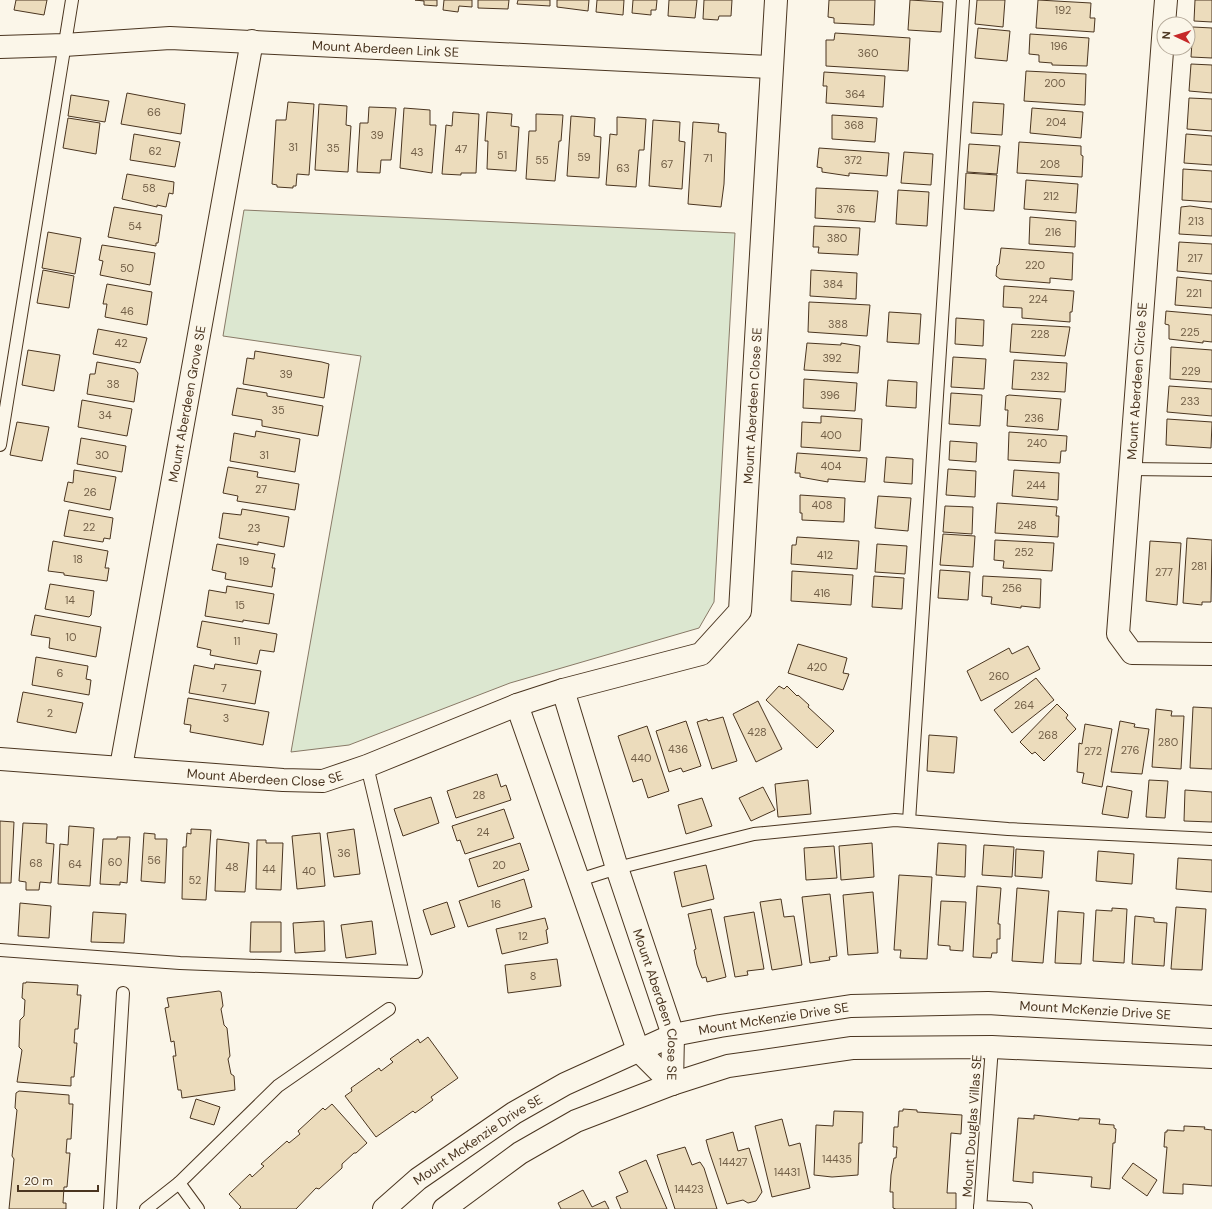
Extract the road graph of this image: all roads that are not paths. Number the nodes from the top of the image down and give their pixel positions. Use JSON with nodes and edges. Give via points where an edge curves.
{"nodes":[{"id":1,"x":72,"y":0,"type":"edge"},
{"id":2,"x":776,"y":0,"type":"edge"},
{"id":3,"x":963,"y":0,"type":"edge"},
{"id":4,"x":1166,"y":0,"type":"edge"},
{"id":5,"x":1165,"y":16,"type":"edge"},
{"id":6,"x":252,"y":41,"type":"junction"},
{"id":7,"x":64,"y":45,"type":"junction"},
{"id":8,"x":0,"y":47,"type":"edge"},
{"id":9,"x":1162,"y":56,"type":"edge"},
{"id":10,"x":771,"y":67,"type":"junction"},
{"id":11,"x":0,"y":445,"type":"edge"},
{"id":12,"x":1130,"y":469,"type":"junction"},
{"id":13,"x":1212,"y":470,"type":"edge"},
{"id":14,"x":1212,"y":654,"type":"edge"},
{"id":15,"x":563,"y":690,"type":"junction"},
{"id":16,"x":517,"y":705,"type":"junction"},
{"id":17,"x":0,"y":759,"type":"edge"},
{"id":18,"x":367,"y":766,"type":"junction"},
{"id":19,"x":121,"y":767,"type":"junction"},
{"id":20,"x":909,"y":821,"type":"junction"},
{"id":21,"x":1212,"y":839,"type":"edge"},
{"id":22,"x":617,"y":868,"type":"junction"},
{"id":23,"x":579,"y":880,"type":"junction"},
{"id":24,"x":0,"y":950,"type":"edge"},
{"id":25,"x":123,"y":994,"type":"dead end"},
{"id":26,"x":389,"y":1009,"type":"dead end"},
{"id":27,"x":1212,"y":1017,"type":"edge"},
{"id":28,"x":673,"y":1035,"type":"junction"},
{"id":29,"x":992,"y":1047,"type":"junction"},
{"id":30,"x":638,"y":1050,"type":"junction"},
{"id":31,"x":1212,"y":1058,"type":"edge"},
{"id":32,"x":672,"y":1084,"type":"junction"},
{"id":33,"x":179,"y":1183,"type":"junction"},
{"id":34,"x":980,"y":1208,"type":"edge"},
{"id":35,"x":110,"y":1209,"type":"edge"},
{"id":36,"x":146,"y":1209,"type":"edge"},
{"id":37,"x":198,"y":1209,"type":"edge"},
{"id":38,"x":384,"y":1209,"type":"edge"},
{"id":39,"x":444,"y":1209,"type":"edge"},
{"id":40,"x":1026,"y":1209,"type":"edge"}],
"edges":[{"from":1,"to":7,"type":"lane"},
{"from":2,"to":10,"type":"street","name":"Mount Aberdeen Close SE"},
{"from":3,"to":20,"type":"lane"},
{"from":4,"to":5,"type":"street","name":"Mount Aberdeen Circle SE"},
{"from":6,"to":7,"type":"street","name":"Mount Aberdeen Link SE","via":[[170,38]]},
{"from":6,"to":10,"type":"street","name":"Mount Aberdeen Link SE"},
{"from":6,"to":19,"type":"street","name":"Mount Aberdeen Grove SE"},
{"from":7,"to":8,"type":"street","name":"Mount Aberdeen Link SE"},
{"from":7,"to":11,"type":"lane"},
{"from":9,"to":12,"type":"street","name":"Mount Aberdeen Circle SE"},
{"from":10,"to":15,"type":"street","name":"Mount Aberdeen Close SE","via":[[740,610],[701,654]]},
{"from":12,"to":13,"type":"lane"},
{"from":12,"to":14,"type":"street","name":"Mount Aberdeen Circle SE","via":[[1118,634],[1132,653]]},
{"from":15,"to":16,"type":"street","name":"Mount Aberdeen Close SE"},
{"from":15,"to":22,"type":"street","name":"Mount Aberdeen Close SE"},
{"from":16,"to":18,"type":"street","name":"Mount Aberdeen Close SE"},
{"from":16,"to":23,"type":"street","name":"Mount Aberdeen Close SE"},
{"from":17,"to":19,"type":"street","name":"Mount Aberdeen Close SE"},
{"from":18,"to":19,"type":"street","name":"Mount Aberdeen Close SE","via":[[323,781]]},
{"from":18,"to":24,"type":"lane","via":[[416,972],[180,963]]},
{"from":20,"to":21,"type":"lane","via":[[1008,829]]},
{"from":20,"to":22,"type":"lane","via":[[895,820],[754,834]]},
{"from":22,"to":23,"type":"lane"},
{"from":22,"to":28,"type":"street","name":"Mount Aberdeen Close SE"},
{"from":23,"to":30,"type":"street","name":"Mount Aberdeen Close SE"},
{"from":25,"to":35,"type":"lane"},
{"from":26,"to":33,"type":"lane","via":[[278,1086]]},
{"from":27,"to":28,"type":"street","name":"Mount McKenzie Drive SE","via":[[988,1003],[850,1006]]},
{"from":28,"to":30,"type":"street","name":"Mount McKenzie Drive SE"},
{"from":28,"to":32,"type":"street","name":"Mount Aberdeen Close SE"},
{"from":29,"to":31,"type":"street"},
{"from":29,"to":32,"type":"street","via":[[852,1048],[728,1066]]},
{"from":29,"to":34,"type":"lane","name":"Mount Douglas Villas SE"},
{"from":30,"to":32,"type":"street","name":"Mount Aberdeen Close SE"},
{"from":30,"to":38,"type":"street","name":"Mount McKenzie Drive SE","via":[[565,1084],[514,1113],[418,1179]]},
{"from":32,"to":39,"type":"street","via":[[576,1121],[520,1154]]},
{"from":33,"to":36,"type":"lane"},
{"from":33,"to":37,"type":"lane"},
{"from":34,"to":40,"type":"lane","name":"Mount Douglas Villas SE"}]}
